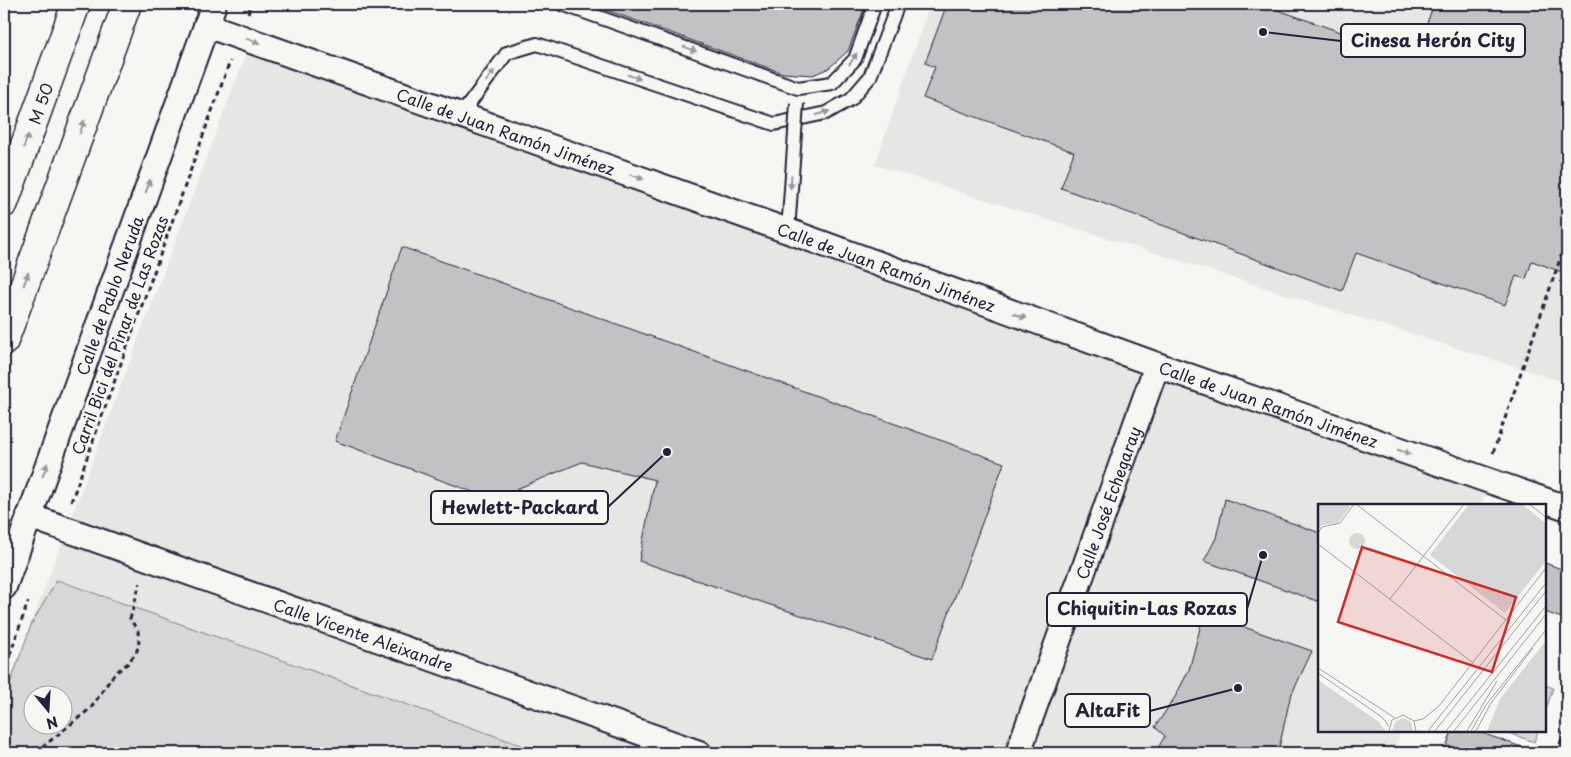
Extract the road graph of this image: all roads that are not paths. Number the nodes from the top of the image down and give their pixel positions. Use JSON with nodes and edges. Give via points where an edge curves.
{"nodes":[{"id":1,"x":76,"y":4,"type":"edge"},
{"id":2,"x":127,"y":4,"type":"edge"},
{"id":3,"x":562,"y":4,"type":"edge"},
{"id":4,"x":875,"y":4,"type":"edge"},
{"id":5,"x":898,"y":4,"type":"edge"},
{"id":6,"x":210,"y":15,"type":"edge"},
{"id":7,"x":798,"y":88,"type":"junction"},
{"id":8,"x":461,"y":115,"type":"junction"},
{"id":9,"x":4,"y":203,"type":"edge"},
{"id":10,"x":788,"y":231,"type":"junction"},
{"id":11,"x":4,"y":342,"type":"edge"},
{"id":12,"x":1157,"y":365,"type":"junction"},
{"id":13,"x":1567,"y":508,"type":"edge"},
{"id":14,"x":29,"y":516,"type":"junction"},
{"id":15,"x":4,"y":587,"type":"edge"},
{"id":16,"x":699,"y":753,"type":"edge"},
{"id":17,"x":1018,"y":753,"type":"edge"}],
"edges":[{"from":9,"to":1,"type":"highway","name":"M 50","one_way":true},
{"from":11,"to":2,"type":"highway","one_way":true},
{"from":3,"to":7,"type":"lane","one_way":true},
{"from":7,"to":4,"type":"lane","one_way":true,"via":[[832,83],[855,59]]},
{"from":8,"to":5,"type":"lane","one_way":true,"via":[[508,53],[537,44],[774,124],[826,113],[850,99],[870,77]]},
{"from":6,"to":8,"type":"street","name":"Calle de Juan Ramón Jiménez","one_way":true,"via":[[238,36]]},
{"from":14,"to":6,"type":"street","name":"Calle de Pablo Neruda","one_way":true},
{"from":7,"to":10,"type":"lane","one_way":true,"bridge":true},
{"from":8,"to":10,"type":"street","name":"Calle de Juan Ramón Jiménez","one_way":true},
{"from":10,"to":12,"type":"street","name":"Calle de Juan Ramón Jiménez","one_way":true},
{"from":12,"to":13,"type":"street","name":"Calle de Juan Ramón Jiménez","one_way":true},
{"from":12,"to":17,"type":"street","name":"Calle José Echegaray"},
{"from":14,"to":15,"type":"street","name":"Calle de Pablo Neruda"},
{"from":14,"to":16,"type":"street","name":"Calle Vicente Aleixandre"}]}
